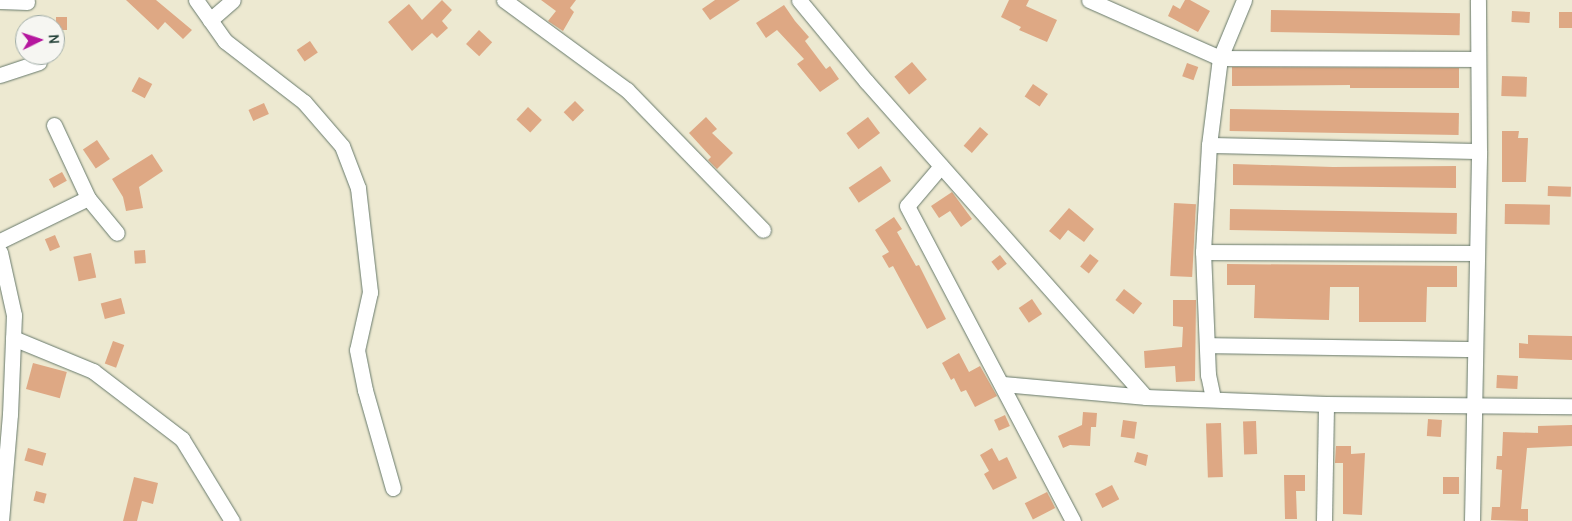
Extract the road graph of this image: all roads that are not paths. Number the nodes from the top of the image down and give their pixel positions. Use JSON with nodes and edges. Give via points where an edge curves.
{"nodes":[{"id":1,"x":0,"y":0,"type":"edge"},
{"id":2,"x":196,"y":0,"type":"edge"},
{"id":3,"x":233,"y":0,"type":"edge"},
{"id":4,"x":504,"y":0,"type":"edge"},
{"id":5,"x":799,"y":0,"type":"edge"},
{"id":6,"x":1089,"y":0,"type":"edge"},
{"id":7,"x":1244,"y":0,"type":"edge"},
{"id":8,"x":1478,"y":0,"type":"edge"},
{"id":9,"x":27,"y":2,"type":"dead end"},
{"id":10,"x":210,"y":20,"type":"junction"},
{"id":11,"x":1220,"y":58,"type":"junction"},
{"id":12,"x":1478,"y":59,"type":"junction"},
{"id":13,"x":30,"y":65,"type":"edge"},
{"id":14,"x":0,"y":75,"type":"edge"},
{"id":15,"x":54,"y":125,"type":"dead end"},
{"id":16,"x":1209,"y":145,"type":"junction"},
{"id":17,"x":1479,"y":151,"type":"junction"},
{"id":18,"x":941,"y":166,"type":"junction"},
{"id":19,"x":88,"y":198,"type":"junction"},
{"id":20,"x":763,"y":230,"type":"dead end"},
{"id":21,"x":117,"y":233,"type":"dead end"},
{"id":22,"x":0,"y":241,"type":"edge"},
{"id":23,"x":0,"y":252,"type":"edge"},
{"id":24,"x":1203,"y":252,"type":"junction"},
{"id":25,"x":1476,"y":253,"type":"junction"},
{"id":26,"x":13,"y":338,"type":"junction"},
{"id":27,"x":1207,"y":345,"type":"junction"},
{"id":28,"x":1474,"y":350,"type":"junction"},
{"id":29,"x":1003,"y":384,"type":"junction"},
{"id":30,"x":1146,"y":397,"type":"junction"},
{"id":31,"x":1213,"y":398,"type":"junction"},
{"id":32,"x":1326,"y":404,"type":"junction"},
{"id":33,"x":1472,"y":404,"type":"junction"},
{"id":34,"x":1572,"y":406,"type":"edge"},
{"id":35,"x":393,"y":488,"type":"dead end"},
{"id":36,"x":1,"y":513,"type":"edge"},
{"id":37,"x":232,"y":521,"type":"edge"},
{"id":38,"x":1073,"y":521,"type":"edge"},
{"id":39,"x":1324,"y":521,"type":"edge"},
{"id":40,"x":1472,"y":521,"type":"edge"}],
"edges":[{"from":1,"to":9,"type":"street"},
{"from":2,"to":10,"type":"street"},
{"from":3,"to":10,"type":"street"},
{"from":4,"to":20,"type":"street","via":[[626,90]]},
{"from":5,"to":18,"type":"street"},
{"from":6,"to":11,"type":"street"},
{"from":7,"to":11,"type":"street"},
{"from":8,"to":12,"type":"street"},
{"from":10,"to":35,"type":"street","via":[[225,41],[304,102],[342,146],[358,188],[370,292],[357,350]]},
{"from":11,"to":12,"type":"street"},
{"from":11,"to":16,"type":"street"},
{"from":12,"to":17,"type":"street"},
{"from":13,"to":14,"type":"street"},
{"from":15,"to":19,"type":"street"},
{"from":16,"to":17,"type":"street"},
{"from":16,"to":24,"type":"street"},
{"from":17,"to":25,"type":"street"},
{"from":18,"to":29,"type":"street","via":[[907,206]]},
{"from":18,"to":30,"type":"street"},
{"from":19,"to":21,"type":"street"},
{"from":19,"to":22,"type":"street"},
{"from":23,"to":26,"type":"street","via":[[14,315]]},
{"from":24,"to":25,"type":"street"},
{"from":24,"to":27,"type":"street"},
{"from":25,"to":28,"type":"street"},
{"from":26,"to":36,"type":"street"},
{"from":26,"to":37,"type":"street","via":[[93,371],[182,439]]},
{"from":27,"to":28,"type":"street"},
{"from":27,"to":31,"type":"street"},
{"from":28,"to":33,"type":"street"},
{"from":29,"to":30,"type":"street"},
{"from":29,"to":38,"type":"street"},
{"from":30,"to":31,"type":"street"},
{"from":31,"to":32,"type":"street"},
{"from":32,"to":33,"type":"street"},
{"from":32,"to":39,"type":"street"},
{"from":33,"to":34,"type":"street"},
{"from":33,"to":40,"type":"street"}]}
